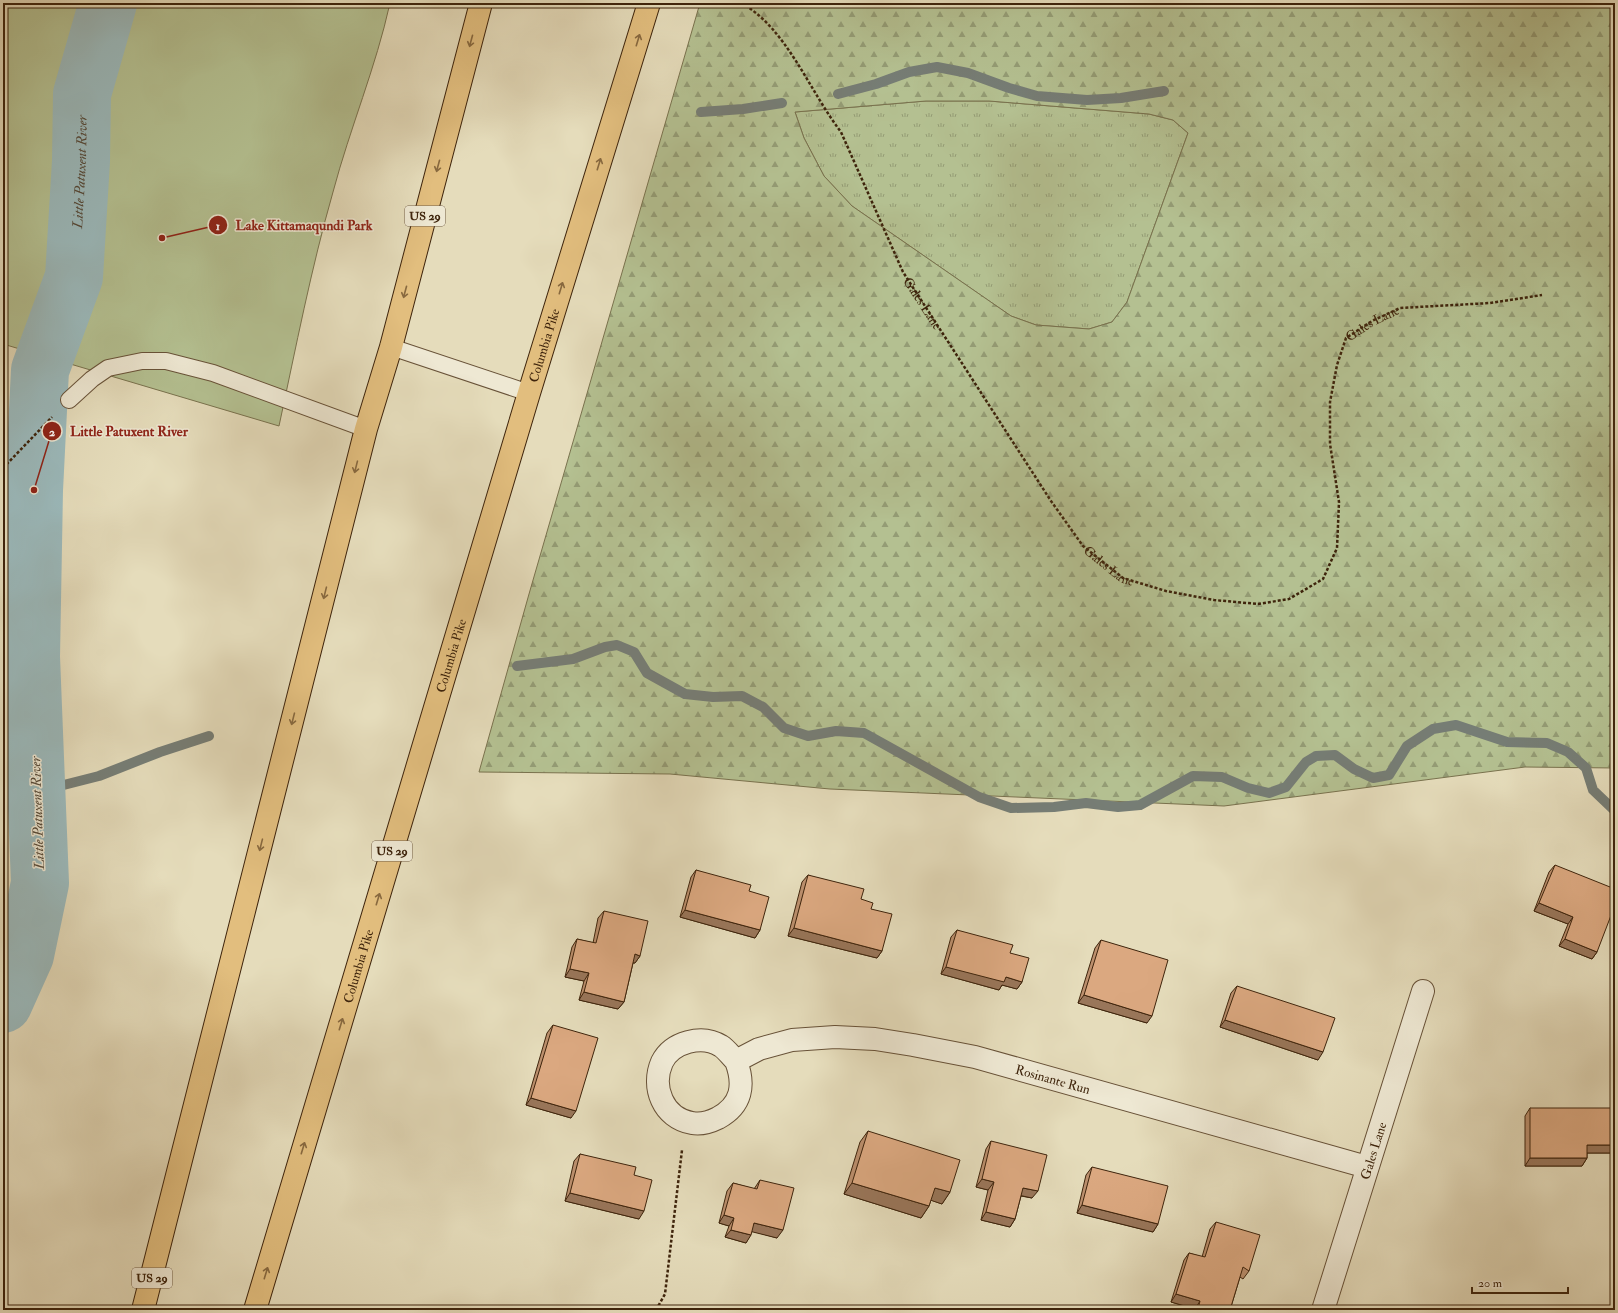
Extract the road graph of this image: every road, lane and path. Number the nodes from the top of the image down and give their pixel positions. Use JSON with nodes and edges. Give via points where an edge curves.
{"nodes":[{"id":1,"x":4,"y":3,"type":"edge"},
{"id":2,"x":481,"y":3,"type":"edge"},
{"id":3,"x":649,"y":3,"type":"edge"},
{"id":4,"x":741,"y":3,"type":"edge"},
{"id":5,"x":3,"y":154,"type":"edge"},
{"id":6,"x":1542,"y":295,"type":"dead end"},
{"id":7,"x":391,"y":347,"type":"junction"},
{"id":8,"x":529,"y":393,"type":"junction"},
{"id":9,"x":69,"y":400,"type":"joint"},
{"id":10,"x":366,"y":429,"type":"junction"},
{"id":11,"x":3,"y":468,"type":"edge"},
{"id":12,"x":1423,"y":992,"type":"dead end"},
{"id":13,"x":736,"y":1061,"type":"junction"},
{"id":14,"x":692,"y":1123,"type":"junction"},
{"id":15,"x":1366,"y":1167,"type":"junction"},
{"id":16,"x":160,"y":1246,"type":"junction"},
{"id":17,"x":128,"y":1310,"type":"edge"},
{"id":18,"x":143,"y":1310,"type":"edge"},
{"id":19,"x":255,"y":1310,"type":"edge"},
{"id":20,"x":656,"y":1310,"type":"edge"},
{"id":21,"x":1322,"y":1310,"type":"edge"}],
"edges":[{"from":1,"to":5,"type":"path"},
{"from":2,"to":7,"type":"highway","number":"US 29","one_way":true},
{"from":8,"to":3,"type":"highway","name":"Columbia Pike","number":"US 29","one_way":true},
{"from":4,"to":6,"type":"path","name":"Gales Lane","via":[[752,9],[781,38],[841,132],[903,272],[1047,496],[1083,546],[1123,578],[1166,591],[1214,600],[1258,604],[1289,599],[1323,578],[1337,548],[1339,502],[1330,444],[1330,402],[1337,365],[1346,338],[1372,321],[1400,308],[1490,303]]},
{"from":7,"to":8,"type":"lane"},
{"from":7,"to":10,"type":"highway","number":"US 29"},
{"from":19,"to":8,"type":"highway","name":"Columbia Pike","number":"US 29","one_way":true},
{"from":9,"to":10,"type":"lane","via":[[108,368],[142,361],[166,361],[213,373]]},
{"from":9,"to":11,"type":"path"},
{"from":10,"to":16,"type":"highway","number":"US 29","one_way":true},
{"from":12,"to":15,"type":"street","name":"Gales Lane"},
{"from":13,"to":14,"type":"street","via":[[741,1074],[737,1100],[728,1112],[710,1123]]},
{"from":13,"to":14,"type":"street","via":[[721,1046],[705,1040],[688,1041],[672,1050],[663,1060],[657,1088],[664,1104],[677,1118]]},
{"from":13,"to":15,"type":"street","name":"Rosinante Run","via":[[759,1049],[792,1040],[874,1039],[913,1045],[975,1058]]},
{"from":14,"to":20,"type":"path","via":[[680,1153],[664,1294]]},
{"from":15,"to":21,"type":"street","name":"Gales Lane"},
{"from":16,"to":17,"type":"highway"},
{"from":16,"to":18,"type":"highway","number":"US 29"}]}
